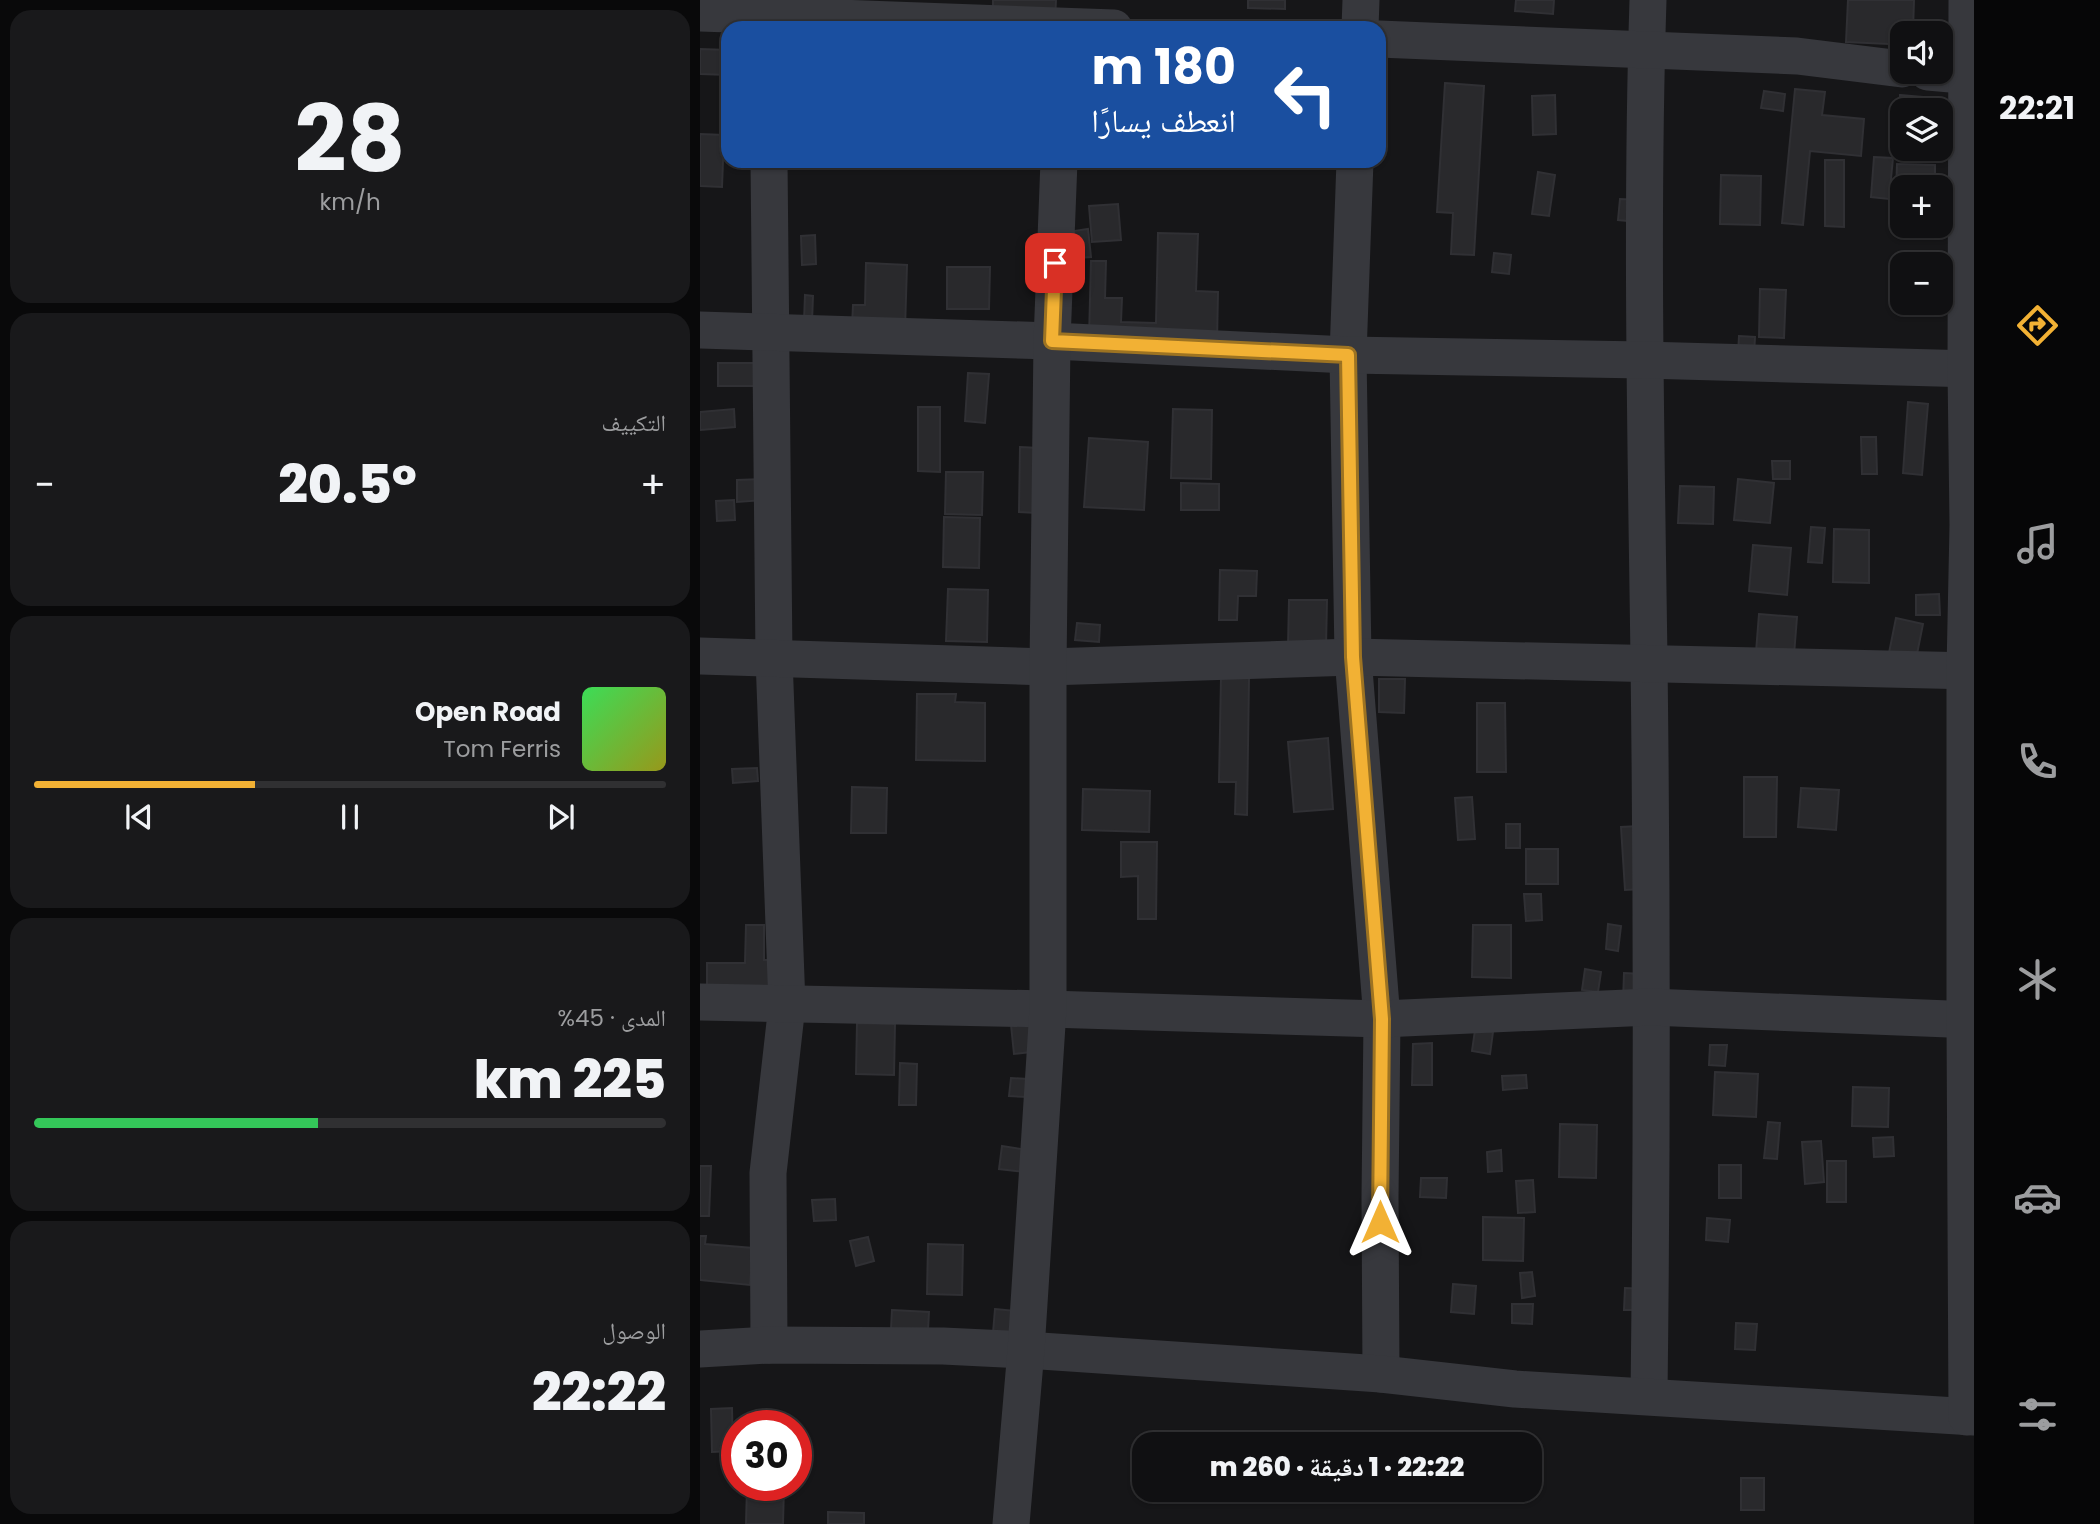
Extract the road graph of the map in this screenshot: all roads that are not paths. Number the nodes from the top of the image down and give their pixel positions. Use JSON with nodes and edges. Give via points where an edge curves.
{"nodes":[{"id":1,"x":1361,"y":0,"type":"edge"},
{"id":2,"x":1648,"y":0,"type":"edge"},
{"id":3,"x":1967,"y":0,"type":"edge"},
{"id":4,"x":700,"y":13,"type":"edge"},
{"id":5,"x":772,"y":15,"type":"edge"},
{"id":6,"x":1063,"y":18,"type":"edge"},
{"id":7,"x":1360,"y":21,"type":"edge"},
{"id":8,"x":1386,"y":39,"type":"edge"},
{"id":9,"x":1646,"y":51,"type":"junction"},
{"id":10,"x":1890,"y":68,"type":"edge"},
{"id":11,"x":1953,"y":74,"type":"edge"},
{"id":12,"x":1971,"y":76,"type":"edge"},
{"id":13,"x":769,"y":168,"type":"edge"},
{"id":14,"x":1059,"y":168,"type":"edge"},
{"id":15,"x":1355,"y":168,"type":"edge"},
{"id":16,"x":700,"y":330,"type":"edge"},
{"id":17,"x":772,"y":332,"type":"junction"},
{"id":18,"x":1052,"y":341,"type":"junction"},
{"id":19,"x":1348,"y":355,"type":"junction"},
{"id":20,"x":1644,"y":360,"type":"junction"},
{"id":21,"x":1970,"y":369,"type":"edge"},
{"id":22,"x":700,"y":656,"type":"edge"},
{"id":23,"x":1353,"y":657,"type":"junction"},
{"id":24,"x":774,"y":658,"type":"junction"},
{"id":25,"x":1649,"y":663,"type":"junction"},
{"id":26,"x":1048,"y":667,"type":"junction"},
{"id":27,"x":1970,"y":671,"type":"edge"},
{"id":28,"x":700,"y":1002,"type":"edge"},
{"id":29,"x":787,"y":1005,"type":"junction"},
{"id":30,"x":1650,"y":1007,"type":"junction"},
{"id":31,"x":1048,"y":1009,"type":"junction"},
{"id":32,"x":1382,"y":1019,"type":"junction"},
{"id":33,"x":1969,"y":1020,"type":"edge"},
{"id":34,"x":769,"y":1345,"type":"junction"},
{"id":35,"x":700,"y":1349,"type":"edge"},
{"id":36,"x":1026,"y":1350,"type":"junction"},
{"id":37,"x":1381,"y":1374,"type":"junction"},
{"id":38,"x":1649,"y":1396,"type":"junction"},
{"id":39,"x":1970,"y":1417,"type":"edge"},
{"id":40,"x":1011,"y":1524,"type":"edge"}],
"edges":[{"from":1,"to":7,"type":"street"},
{"from":2,"to":9,"type":"street"},
{"from":3,"to":12,"type":"street"},
{"from":4,"to":5,"type":"street"},
{"from":5,"to":6,"type":"street"},
{"from":8,"to":9,"type":"street"},
{"from":9,"to":10,"type":"street","via":[[1797,56]]},
{"from":9,"to":20,"type":"street"},
{"from":11,"to":12,"type":"street"},
{"from":12,"to":21,"type":"street"},
{"from":13,"to":17,"type":"street"},
{"from":14,"to":18,"type":"street"},
{"from":15,"to":19,"type":"street"},
{"from":16,"to":17,"type":"street"},
{"from":17,"to":18,"type":"street"},
{"from":17,"to":24,"type":"street"},
{"from":18,"to":19,"type":"street"},
{"from":18,"to":26,"type":"street"},
{"from":19,"to":20,"type":"street"},
{"from":19,"to":23,"type":"street"},
{"from":20,"to":21,"type":"street"},
{"from":20,"to":25,"type":"street"},
{"from":21,"to":27,"type":"street"},
{"from":22,"to":24,"type":"street"},
{"from":23,"to":25,"type":"street"},
{"from":23,"to":26,"type":"street"},
{"from":23,"to":32,"type":"street"},
{"from":24,"to":26,"type":"street"},
{"from":24,"to":29,"type":"street"},
{"from":25,"to":27,"type":"street"},
{"from":25,"to":30,"type":"street"},
{"from":26,"to":31,"type":"street"},
{"from":27,"to":33,"type":"street"},
{"from":28,"to":29,"type":"street"},
{"from":29,"to":31,"type":"street"},
{"from":29,"to":34,"type":"street","via":[[768,1174]]},
{"from":30,"to":32,"type":"street"},
{"from":30,"to":33,"type":"street"},
{"from":30,"to":38,"type":"street"},
{"from":31,"to":32,"type":"street"},
{"from":31,"to":36,"type":"street"},
{"from":32,"to":37,"type":"street"},
{"from":33,"to":39,"type":"street"},
{"from":34,"to":35,"type":"street"},
{"from":34,"to":36,"type":"street"},
{"from":36,"to":37,"type":"street"},
{"from":36,"to":40,"type":"street"},
{"from":37,"to":38,"type":"street","via":[[1515,1389]]},
{"from":38,"to":39,"type":"street"}]}
